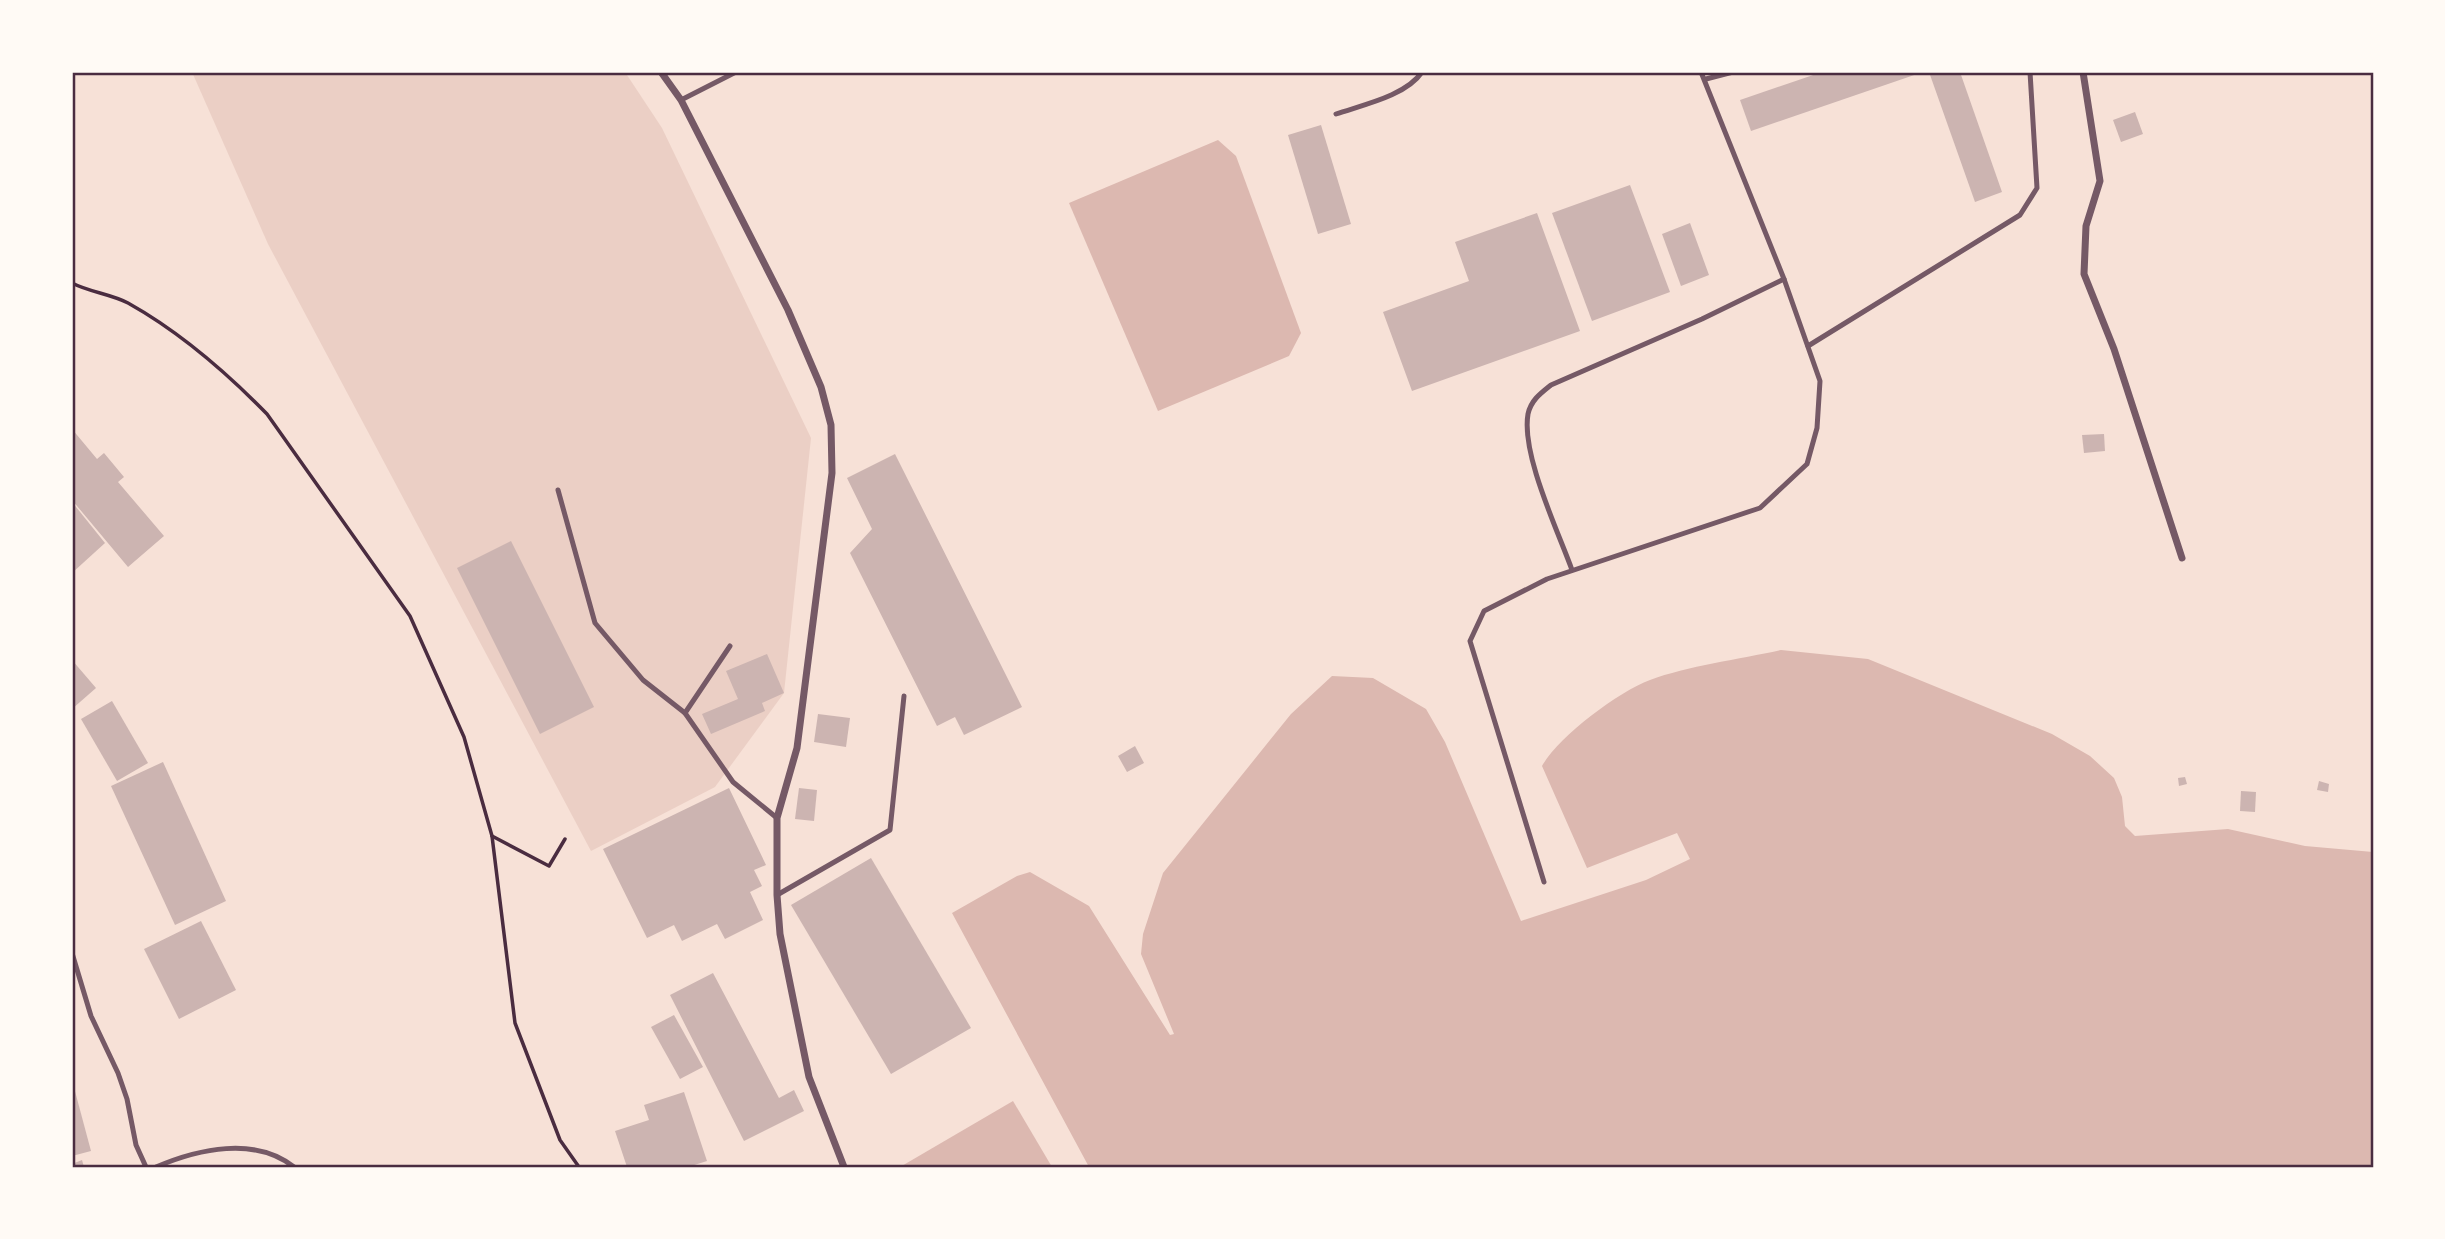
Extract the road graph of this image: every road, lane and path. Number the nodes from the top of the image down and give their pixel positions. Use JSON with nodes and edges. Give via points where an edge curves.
{"nodes":[{"id":1,"x":661,"y":72,"type":"edge"},
{"id":2,"x":736,"y":72,"type":"edge"},
{"id":3,"x":1422,"y":72,"type":"edge"},
{"id":4,"x":1701,"y":72,"type":"edge"},
{"id":5,"x":1733,"y":72,"type":"edge"},
{"id":6,"x":2030,"y":72,"type":"edge"},
{"id":7,"x":2083,"y":72,"type":"edge"},
{"id":8,"x":1706,"y":79,"type":"junction"},
{"id":9,"x":681,"y":100,"type":"junction"},
{"id":10,"x":1336,"y":114,"type":"dead end"},
{"id":11,"x":1784,"y":279,"type":"junction"},
{"id":12,"x":72,"y":283,"type":"edge"},
{"id":13,"x":1808,"y":346,"type":"junction"},
{"id":14,"x":558,"y":490,"type":"dead end"},
{"id":15,"x":2182,"y":558,"type":"dead end"},
{"id":16,"x":1572,"y":570,"type":"junction"},
{"id":17,"x":730,"y":646,"type":"dead end"},
{"id":18,"x":904,"y":696,"type":"dead end"},
{"id":19,"x":685,"y":713,"type":"junction"},
{"id":20,"x":777,"y":818,"type":"junction"},
{"id":21,"x":492,"y":836,"type":"junction"},
{"id":22,"x":565,"y":839,"type":"dead end"},
{"id":23,"x":1544,"y":882,"type":"dead end"},
{"id":24,"x":777,"y":895,"type":"junction"},
{"id":25,"x":72,"y":953,"type":"edge"},
{"id":26,"x":146,"y":1167,"type":"edge"},
{"id":27,"x":156,"y":1167,"type":"edge"},
{"id":28,"x":294,"y":1167,"type":"edge"},
{"id":29,"x":579,"y":1167,"type":"edge"},
{"id":30,"x":844,"y":1167,"type":"edge"}],
"edges":[{"from":1,"to":9,"type":"street"},
{"from":2,"to":9,"type":"lane"},
{"from":3,"to":10,"type":"lane","via":[[1398,89]]},
{"from":4,"to":8,"type":"lane"},
{"from":5,"to":8,"type":"lane"},
{"from":6,"to":13,"type":"lane","via":[[2037,188],[2020,215]]},
{"from":7,"to":15,"type":"street","via":[[2100,181],[2086,226],[2084,274],[2119,362]]},
{"from":8,"to":11,"type":"lane"},
{"from":9,"to":20,"type":"street","via":[[788,310],[821,387],[831,425],[832,473],[797,748]]},
{"from":11,"to":13,"type":"lane"},
{"from":11,"to":16,"type":"lane","via":[[1551,385],[1537,396],[1528,415],[1533,464]]},
{"from":12,"to":21,"type":"path","via":[[126,302],[194,347],[267,414],[410,616],[464,737]]},
{"from":13,"to":16,"type":"lane","via":[[1820,381],[1818,428],[1807,464],[1760,508]]},
{"from":14,"to":19,"type":"lane","via":[[595,623],[643,680]]},
{"from":16,"to":23,"type":"lane","via":[[1484,611],[1470,641]]},
{"from":17,"to":19,"type":"lane"},
{"from":18,"to":24,"type":"lane","via":[[890,830]]},
{"from":19,"to":20,"type":"lane","via":[[733,782]]},
{"from":20,"to":24,"type":"street"},
{"from":21,"to":22,"type":"path","via":[[549,866]]},
{"from":21,"to":29,"type":"path","via":[[515,1023],[559,1140]]},
{"from":24,"to":30,"type":"street","via":[[780,934],[809,1077]]},
{"from":25,"to":26,"type":"lane","via":[[91,1016],[127,1099],[135,1145]]},
{"from":27,"to":28,"type":"lane","via":[[184,1155],[252,1149],[283,1158]]}]}
